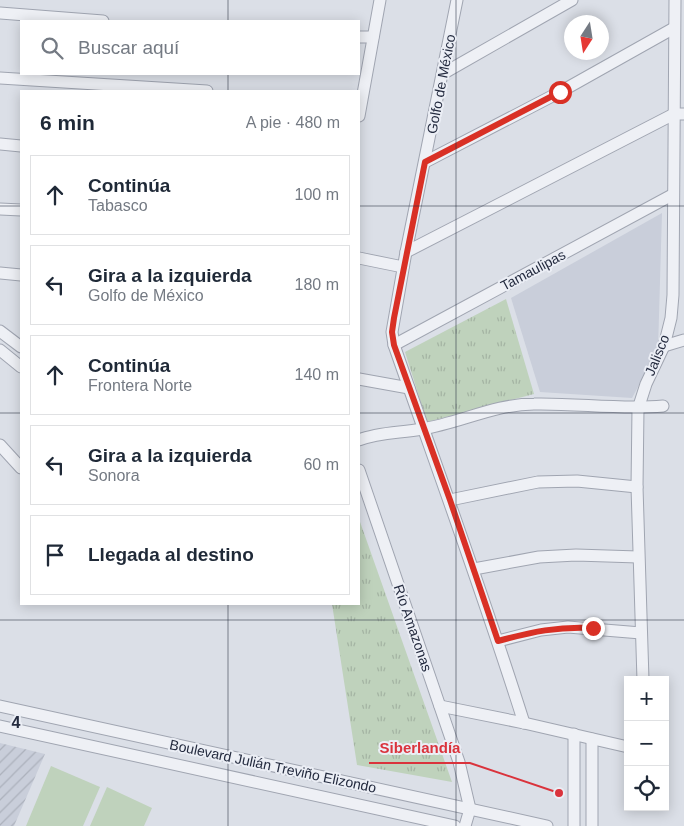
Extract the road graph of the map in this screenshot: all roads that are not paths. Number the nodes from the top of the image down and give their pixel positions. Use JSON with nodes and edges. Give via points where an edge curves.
{"nodes":[{"id":1,"x":380,"y":0,"type":"edge"},
{"id":2,"x":457,"y":0,"type":"edge"},
{"id":3,"x":572,"y":0,"type":"edge"},
{"id":4,"x":675,"y":0,"type":"edge"},
{"id":5,"x":0,"y":13,"type":"edge"},
{"id":6,"x":90,"y":20,"type":"edge"},
{"id":7,"x":674,"y":28,"type":"junction"},
{"id":8,"x":360,"y":36,"type":"edge"},
{"id":9,"x":373,"y":37,"type":"junction"},
{"id":10,"x":444,"y":73,"type":"junction"},
{"id":11,"x":0,"y":78,"type":"edge"},
{"id":12,"x":191,"y":90,"type":"edge"},
{"id":13,"x":360,"y":101,"type":"edge"},
{"id":14,"x":679,"y":114,"type":"edge"},
{"id":15,"x":0,"y":144,"type":"edge"},
{"id":16,"x":20,"y":146,"type":"edge"},
{"id":17,"x":425,"y":162,"type":"junction"},
{"id":18,"x":672,"y":195,"type":"junction"},
{"id":19,"x":0,"y":208,"type":"edge"},
{"id":20,"x":20,"y":210,"type":"edge"},
{"id":21,"x":406,"y":252,"type":"junction"},
{"id":22,"x":360,"y":258,"type":"edge"},
{"id":23,"x":403,"y":267,"type":"junction"},
{"id":24,"x":0,"y":273,"type":"edge"},
{"id":25,"x":20,"y":275,"type":"edge"},
{"id":26,"x":0,"y":331,"type":"edge"},
{"id":27,"x":684,"y":340,"type":"edge"},
{"id":28,"x":19,"y":345,"type":"edge"},
{"id":29,"x":394,"y":345,"type":"junction"},
{"id":30,"x":664,"y":346,"type":"junction"},
{"id":31,"x":0,"y":350,"type":"edge"},
{"id":32,"x":20,"y":366,"type":"edge"},
{"id":33,"x":360,"y":379,"type":"edge"},
{"id":34,"x":409,"y":388,"type":"junction"},
{"id":35,"x":663,"y":406,"type":"dead end"},
{"id":36,"x":638,"y":408,"type":"junction"},
{"id":37,"x":423,"y":429,"type":"junction"},
{"id":38,"x":360,"y":430,"type":"edge"},
{"id":39,"x":372,"y":435,"type":"junction"},
{"id":40,"x":360,"y":440,"type":"edge"},
{"id":41,"x":0,"y":445,"type":"edge"},
{"id":42,"x":20,"y":465,"type":"edge"},
{"id":43,"x":360,"y":473,"type":"edge"},
{"id":44,"x":637,"y":487,"type":"junction"},
{"id":45,"x":450,"y":500,"type":"junction"},
{"id":46,"x":638,"y":557,"type":"junction"},
{"id":47,"x":474,"y":569,"type":"junction"},
{"id":48,"x":641,"y":633,"type":"junction"},
{"id":49,"x":498,"y":641,"type":"junction"},
{"id":50,"x":643,"y":676,"type":"edge"},
{"id":51,"x":0,"y":706,"type":"edge"},
{"id":52,"x":440,"y":706,"type":"junction"},
{"id":53,"x":524,"y":723,"type":"junction"},
{"id":54,"x":0,"y":726,"type":"edge"},
{"id":55,"x":574,"y":734,"type":"junction"},
{"id":56,"x":592,"y":739,"type":"junction"},
{"id":57,"x":624,"y":746,"type":"edge"},
{"id":58,"x":465,"y":786,"type":"junction"},
{"id":59,"x":455,"y":806,"type":"junction"},
{"id":60,"x":470,"y":809,"type":"junction"},
{"id":61,"x":451,"y":826,"type":"edge"},
{"id":62,"x":465,"y":826,"type":"edge"},
{"id":63,"x":547,"y":826,"type":"edge"},
{"id":64,"x":574,"y":826,"type":"edge"},
{"id":65,"x":592,"y":826,"type":"edge"}],
"edges":[{"from":1,"to":9,"type":"street"},
{"from":2,"to":10,"type":"street","name":"Golfo de México"},
{"from":3,"to":10,"type":"street"},
{"from":4,"to":7,"type":"street","name":"Jalisco"},
{"from":5,"to":6,"type":"street"},
{"from":7,"to":14,"type":"street","name":"Jalisco"},
{"from":7,"to":17,"type":"street"},
{"from":8,"to":9,"type":"street"},
{"from":9,"to":13,"type":"street"},
{"from":10,"to":17,"type":"street","name":"Golfo de México"},
{"from":11,"to":12,"type":"street"},
{"from":14,"to":18,"type":"street","name":"Jalisco"},
{"from":14,"to":21,"type":"street"},
{"from":15,"to":16,"type":"street"},
{"from":17,"to":21,"type":"street","name":"Golfo de México"},
{"from":18,"to":29,"type":"street","name":"Tamaulipas"},
{"from":18,"to":30,"type":"street","name":"Jalisco","via":[[673,295]]},
{"from":19,"to":20,"type":"street"},
{"from":21,"to":23,"type":"street","name":"Golfo de México"},
{"from":22,"to":23,"type":"street"},
{"from":23,"to":29,"type":"street","name":"Golfo de México","via":[[392,332]]},
{"from":24,"to":25,"type":"street"},
{"from":26,"to":28,"type":"street"},
{"from":27,"to":30,"type":"street"},
{"from":29,"to":34,"type":"street","name":"Golfo de México"},
{"from":30,"to":36,"type":"street","name":"Jalisco"},
{"from":31,"to":32,"type":"street"},
{"from":33,"to":34,"type":"street"},
{"from":34,"to":37,"type":"street","name":"Golfo de México"},
{"from":35,"to":36,"type":"street"},
{"from":36,"to":37,"type":"street","via":[[572,403],[530,404],[487,411]]},
{"from":36,"to":44,"type":"street","name":"Jalisco"},
{"from":37,"to":39,"type":"street"},
{"from":37,"to":45,"type":"street","name":"Golfo de México"},
{"from":38,"to":39,"type":"street"},
{"from":39,"to":40,"type":"street"},
{"from":41,"to":42,"type":"street"},
{"from":43,"to":52,"type":"street","name":"Río Amazonas"},
{"from":44,"to":45,"type":"street","via":[[538,482]]},
{"from":44,"to":46,"type":"street","name":"Jalisco"},
{"from":45,"to":47,"type":"street","name":"Golfo de México"},
{"from":46,"to":47,"type":"street","via":[[539,558]]},
{"from":46,"to":48,"type":"street","name":"Jalisco"},
{"from":47,"to":49,"type":"street","name":"Golfo de México"},
{"from":48,"to":49,"type":"street","via":[[568,627]]},
{"from":48,"to":50,"type":"street","name":"Jalisco"},
{"from":49,"to":53,"type":"street","name":"Golfo de México"},
{"from":51,"to":59,"type":"street","name":"Boulevard Julián Treviño Elizondo"},
{"from":52,"to":53,"type":"street"},
{"from":52,"to":58,"type":"street","name":"Río Amazonas"},
{"from":53,"to":55,"type":"street"},
{"from":54,"to":61,"type":"street","name":"Boulevard Julián Treviño Elizondo"},
{"from":55,"to":56,"type":"street"},
{"from":55,"to":64,"type":"street"},
{"from":56,"to":57,"type":"street"},
{"from":56,"to":65,"type":"street"},
{"from":58,"to":59,"type":"street"},
{"from":58,"to":60,"type":"street","name":"Río Amazonas"},
{"from":59,"to":60,"type":"street","name":"Boulevard Julián Treviño Elizondo"},
{"from":59,"to":61,"type":"street"},
{"from":60,"to":62,"type":"street"},
{"from":60,"to":63,"type":"street","name":"Boulevard Julián Treviño Elizondo"}]}
